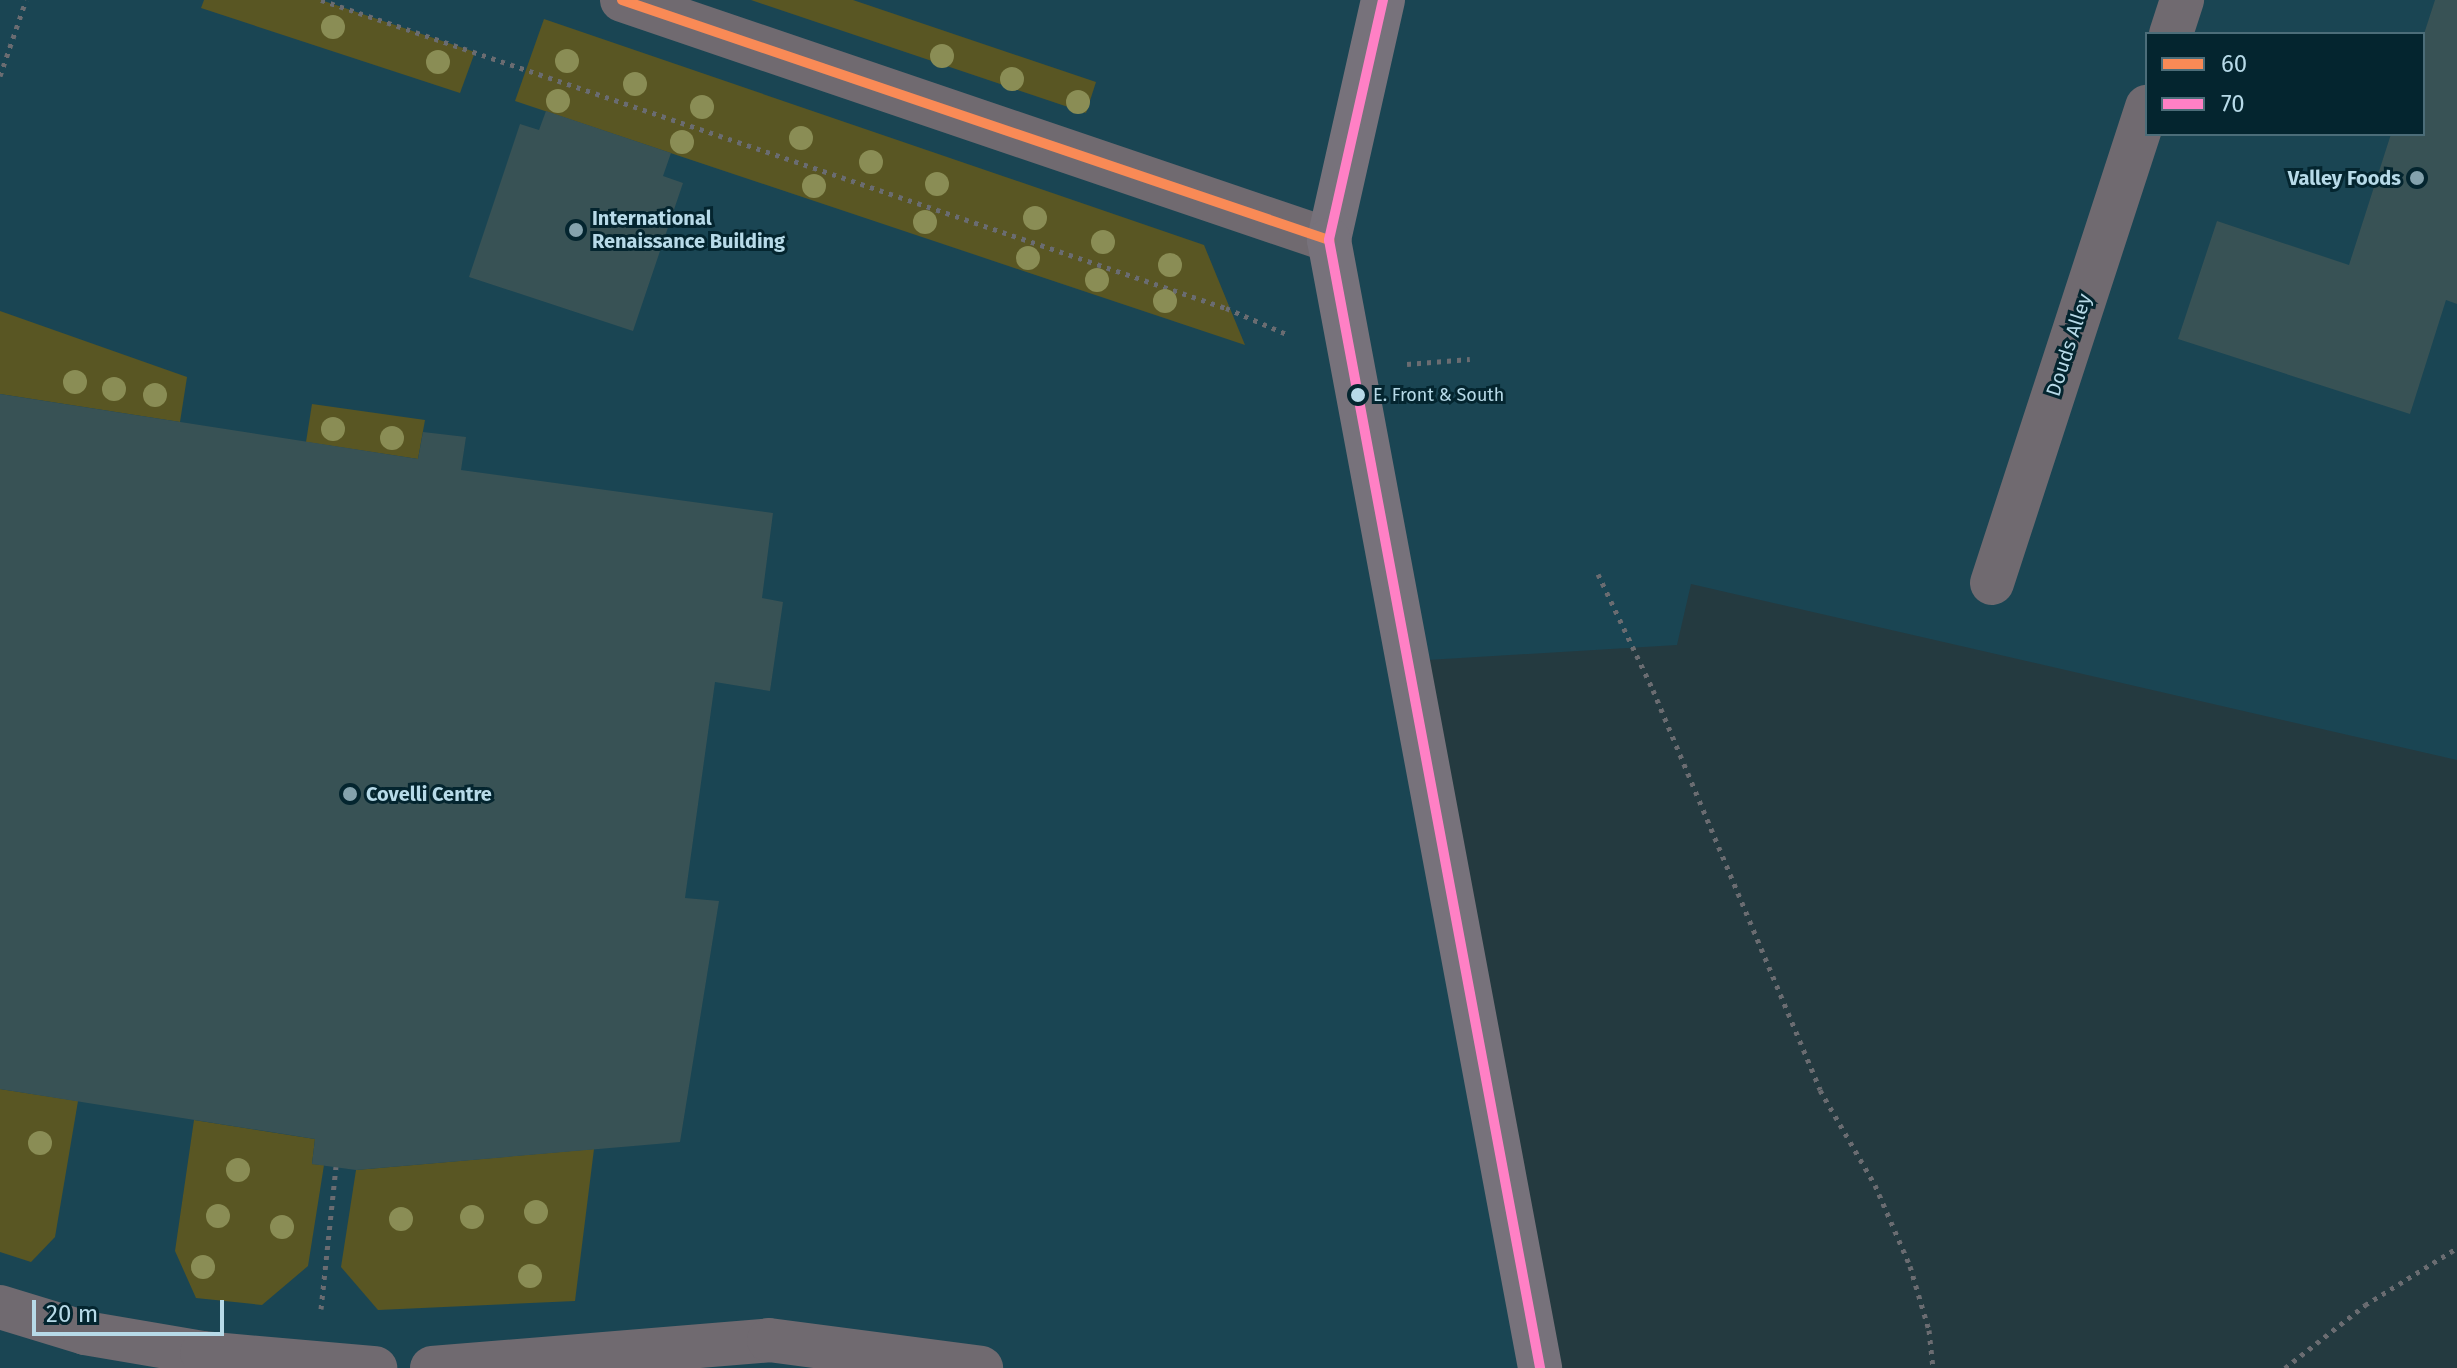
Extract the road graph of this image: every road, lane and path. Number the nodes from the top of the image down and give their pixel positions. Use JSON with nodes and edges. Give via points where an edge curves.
{"nodes":[{"id":1,"x":26,"y":0,"type":"edge"},
{"id":2,"x":321,"y":0,"type":"edge"},
{"id":3,"x":622,"y":0,"type":"edge"},
{"id":4,"x":1383,"y":0,"type":"edge"},
{"id":5,"x":2182,"y":0,"type":"edge"},
{"id":6,"x":2172,"y":32,"type":"edge"},
{"id":7,"x":0,"y":76,"type":"edge"},
{"id":8,"x":2145,"y":113,"type":"edge"},
{"id":9,"x":1329,"y":240,"type":"junction"},
{"id":10,"x":1226,"y":308,"type":"dead end"},
{"id":11,"x":1598,"y":574,"type":"dead end"},
{"id":12,"x":1992,"y":583,"type":"dead end"},
{"id":13,"x":336,"y":1167,"type":"dead end"},
{"id":14,"x":2457,"y":1248,"type":"edge"},
{"id":15,"x":0,"y":1307,"type":"edge"},
{"id":16,"x":316,"y":1362,"type":"junction"},
{"id":17,"x":375,"y":1368,"type":"edge"},
{"id":18,"x":432,"y":1368,"type":"edge"},
{"id":19,"x":981,"y":1368,"type":"edge"},
{"id":20,"x":1540,"y":1368,"type":"edge"},
{"id":21,"x":1933,"y":1368,"type":"edge"},
{"id":22,"x":2285,"y":1368,"type":"edge"}],
"edges":[{"from":1,"to":7,"type":"path"},
{"from":2,"to":10,"type":"path"},
{"from":3,"to":9,"type":"street"},
{"from":4,"to":9,"type":"main road"},
{"from":5,"to":6,"type":"street"},
{"from":8,"to":12,"type":"street","name":"Douds Alley"},
{"from":9,"to":20,"type":"main road"},
{"from":11,"to":21,"type":"path","via":[[1653,690],[1820,1090],[1875,1185],[1910,1266],[1929,1330]]},
{"from":13,"to":16,"type":"path"},
{"from":14,"to":22,"type":"path","via":[[2365,1305]]},
{"from":15,"to":16,"type":"street","via":[[129,1340]]},
{"from":16,"to":17,"type":"street"},
{"from":18,"to":19,"type":"street","via":[[769,1340]]}]}
